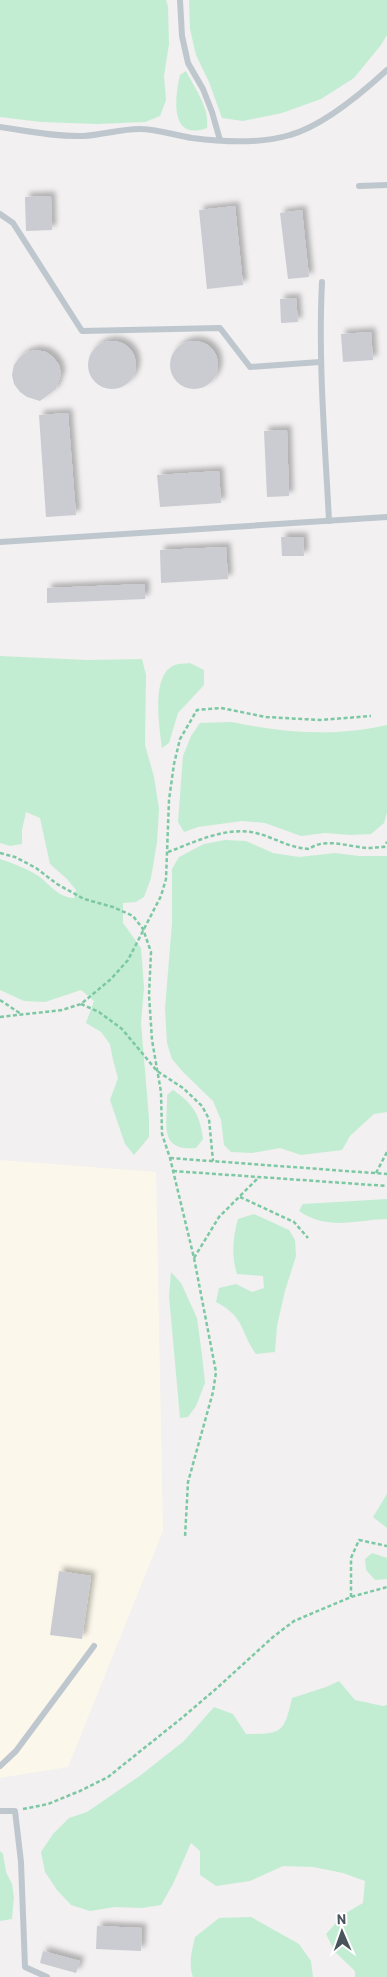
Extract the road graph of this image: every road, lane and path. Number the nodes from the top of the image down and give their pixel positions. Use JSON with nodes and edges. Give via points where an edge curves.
{"nodes":[{"id":1,"x":180,"y":0,"type":"edge"},
{"id":2,"x":387,"y":70,"type":"edge"},
{"id":3,"x":0,"y":127,"type":"edge"},
{"id":4,"x":220,"y":140,"type":"junction"},
{"id":5,"x":387,"y":185,"type":"edge"},
{"id":6,"x":359,"y":186,"type":"dead end"},
{"id":7,"x":0,"y":214,"type":"edge"},
{"id":8,"x":322,"y":282,"type":"dead end"},
{"id":9,"x":320,"y":362,"type":"junction"},
{"id":10,"x":387,"y":517,"type":"edge"},
{"id":11,"x":329,"y":521,"type":"junction"},
{"id":12,"x":0,"y":542,"type":"edge"},
{"id":13,"x":371,"y":716,"type":"dead end"},
{"id":14,"x":387,"y":842,"type":"edge"},
{"id":15,"x":168,"y":852,"type":"junction"},
{"id":16,"x":0,"y":853,"type":"edge"},
{"id":17,"x":143,"y":930,"type":"junction"},
{"id":18,"x":0,"y":1000,"type":"edge"},
{"id":19,"x":81,"y":1004,"type":"junction"},
{"id":20,"x":22,"y":1015,"type":"junction"},
{"id":21,"x":0,"y":1017,"type":"edge"},
{"id":22,"x":157,"y":1071,"type":"junction"},
{"id":23,"x":387,"y":1152,"type":"edge"},
{"id":24,"x":170,"y":1158,"type":"junction"},
{"id":25,"x":213,"y":1161,"type":"junction"},
{"id":26,"x":173,"y":1171,"type":"junction"},
{"id":27,"x":376,"y":1173,"type":"junction"},
{"id":28,"x":387,"y":1174,"type":"edge"},
{"id":29,"x":259,"y":1178,"type":"junction"},
{"id":30,"x":387,"y":1186,"type":"edge"},
{"id":31,"x":240,"y":1197,"type":"junction"},
{"id":32,"x":308,"y":1238,"type":"dead end"},
{"id":33,"x":194,"y":1258,"type":"junction"},
{"id":34,"x":185,"y":1537,"type":"dead end"},
{"id":35,"x":387,"y":1546,"type":"edge"},
{"id":36,"x":387,"y":1587,"type":"edge"},
{"id":37,"x":351,"y":1597,"type":"junction"},
{"id":38,"x":94,"y":1646,"type":"dead end"},
{"id":39,"x":0,"y":1766,"type":"edge"},
{"id":40,"x":0,"y":1811,"type":"edge"},
{"id":41,"x":15,"y":1811,"type":"junction"},
{"id":42,"x":47,"y":1977,"type":"edge"}],
"edges":[{"from":1,"to":4,"type":"lane","via":[[182,36],[188,62],[212,112]]},
{"from":2,"to":4,"type":"lane","via":[[363,92],[314,125],[291,135],[266,140]]},
{"from":3,"to":4,"type":"lane","via":[[82,136],[139,129]]},
{"from":5,"to":6,"type":"lane"},
{"from":7,"to":9,"type":"lane","via":[[13,223],[82,330],[220,328],[250,367]]},
{"from":8,"to":9,"type":"lane"},
{"from":9,"to":11,"type":"lane"},
{"from":10,"to":11,"type":"lane"},
{"from":11,"to":12,"type":"lane"},
{"from":13,"to":15,"type":"path","via":[[320,720],[266,717],[221,708],[197,710],[180,739],[174,764],[169,800]]},
{"from":14,"to":15,"type":"path","via":[[384,846],[368,848],[343,843],[314,845],[308,849],[292,847],[255,833],[239,832],[218,834]]},
{"from":15,"to":17,"type":"path","via":[[161,896]]},
{"from":16,"to":17,"type":"path","via":[[36,868],[84,899],[133,916]]},
{"from":17,"to":19,"type":"path","via":[[128,960]]},
{"from":17,"to":22,"type":"path","via":[[151,952],[149,995]]},
{"from":18,"to":20,"type":"path"},
{"from":19,"to":20,"type":"path"},
{"from":19,"to":22,"type":"path","via":[[99,1012],[122,1029]]},
{"from":20,"to":21,"type":"path"},
{"from":22,"to":24,"type":"path","via":[[162,1134]]},
{"from":22,"to":25,"type":"path","via":[[183,1088],[202,1106],[209,1120]]},
{"from":23,"to":27,"type":"path"},
{"from":24,"to":25,"type":"path"},
{"from":24,"to":26,"type":"path"},
{"from":25,"to":27,"type":"path"},
{"from":26,"to":29,"type":"path"},
{"from":26,"to":33,"type":"path"},
{"from":27,"to":28,"type":"path"},
{"from":29,"to":30,"type":"path"},
{"from":29,"to":31,"type":"path"},
{"from":31,"to":32,"type":"path","via":[[294,1222]]},
{"from":31,"to":33,"type":"path","via":[[219,1218]]},
{"from":33,"to":34,"type":"path","via":[[216,1372],[188,1482]]},
{"from":35,"to":37,"type":"path","via":[[359,1540],[350,1558]]},
{"from":36,"to":37,"type":"path"},
{"from":37,"to":41,"type":"path","via":[[294,1621],[183,1718],[108,1777],[48,1804]]},
{"from":38,"to":39,"type":"lane","via":[[16,1751]]},
{"from":40,"to":41,"type":"lane"},
{"from":41,"to":42,"type":"lane","via":[[22,1870],[25,1968]]}]}
